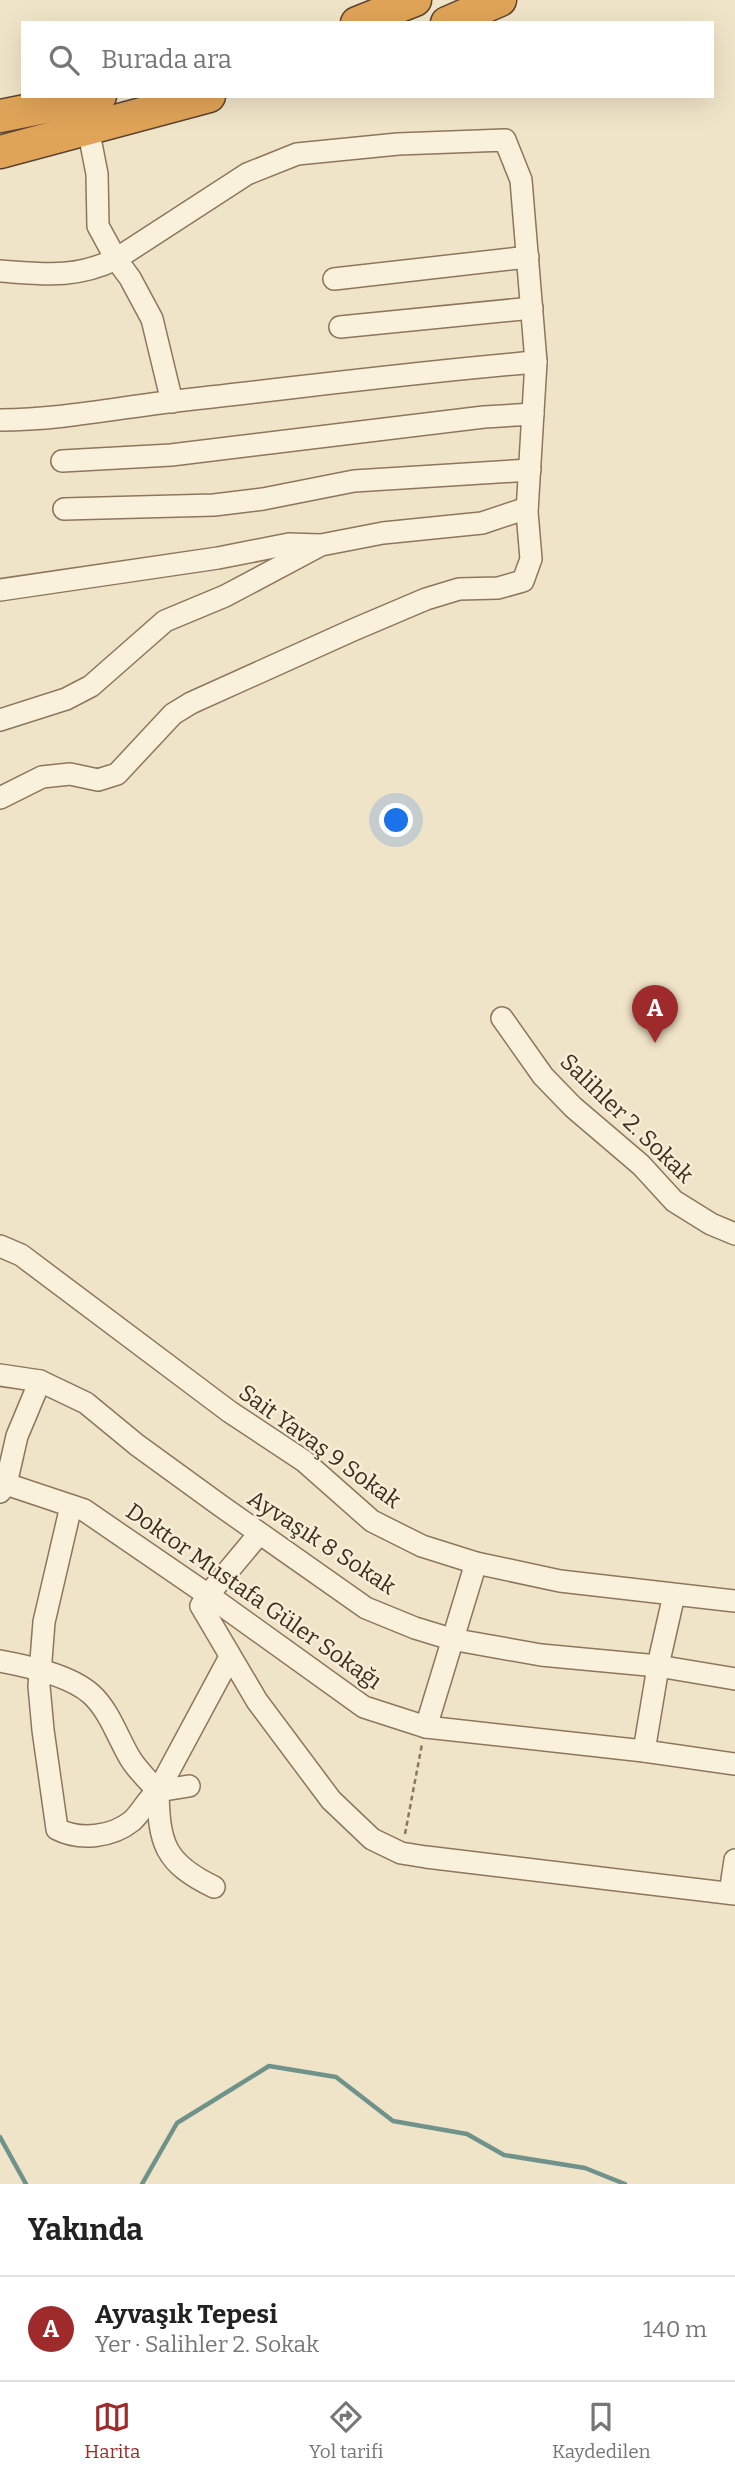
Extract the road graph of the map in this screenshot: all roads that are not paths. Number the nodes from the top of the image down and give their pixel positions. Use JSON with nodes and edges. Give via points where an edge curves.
{"nodes":[{"id":1,"x":415,"y":0,"type":"edge"},
{"id":2,"x":500,"y":0,"type":"edge"},
{"id":3,"x":362,"y":21,"type":"edge"},
{"id":4,"x":452,"y":21,"type":"edge"},
{"id":5,"x":90,"y":98,"type":"edge"},
{"id":6,"x":201,"y":98,"type":"edge"},
{"id":7,"x":0,"y":116,"type":"edge"},
{"id":8,"x":88,"y":128,"type":"junction"},
{"id":9,"x":0,"y":152,"type":"edge"},
{"id":10,"x":527,"y":257,"type":"junction"},
{"id":11,"x":116,"y":259,"type":"junction"},
{"id":12,"x":0,"y":271,"type":"edge"},
{"id":13,"x":334,"y":279,"type":"dead end"},
{"id":14,"x":532,"y":309,"type":"junction"},
{"id":15,"x":340,"y":327,"type":"dead end"},
{"id":16,"x":536,"y":362,"type":"junction"},
{"id":17,"x":172,"y":402,"type":"junction"},
{"id":18,"x":533,"y":414,"type":"junction"},
{"id":19,"x":0,"y":420,"type":"edge"},
{"id":20,"x":62,"y":461,"type":"dead end"},
{"id":21,"x":530,"y":470,"type":"junction"},
{"id":22,"x":527,"y":508,"type":"junction"},
{"id":23,"x":64,"y":509,"type":"dead end"},
{"id":24,"x":321,"y":545,"type":"junction"},
{"id":25,"x":0,"y":590,"type":"edge"},
{"id":26,"x":0,"y":720,"type":"edge"},
{"id":27,"x":0,"y":798,"type":"edge"},
{"id":28,"x":502,"y":1018,"type":"dead end"},
{"id":29,"x":735,"y":1234,"type":"edge"},
{"id":30,"x":0,"y":1246,"type":"edge"},
{"id":31,"x":0,"y":1375,"type":"edge"},
{"id":32,"x":40,"y":1381,"type":"junction"},
{"id":33,"x":2,"y":1486,"type":"edge"},
{"id":34,"x":71,"y":1506,"type":"junction"},
{"id":35,"x":259,"y":1534,"type":"junction"},
{"id":36,"x":476,"y":1563,"type":"junction"},
{"id":37,"x":208,"y":1595,"type":"junction"},
{"id":38,"x":674,"y":1595,"type":"junction"},
{"id":39,"x":735,"y":1601,"type":"edge"},
{"id":40,"x":451,"y":1639,"type":"junction"},
{"id":41,"x":230,"y":1657,"type":"junction"},
{"id":42,"x":0,"y":1661,"type":"edge"},
{"id":43,"x":658,"y":1666,"type":"junction"},
{"id":44,"x":40,"y":1670,"type":"junction"},
{"id":45,"x":735,"y":1679,"type":"edge"},
{"id":46,"x":425,"y":1727,"type":"junction"},
{"id":47,"x":644,"y":1751,"type":"junction"},
{"id":48,"x":735,"y":1764,"type":"edge"},
{"id":49,"x":190,"y":1786,"type":"dead end"},
{"id":50,"x":158,"y":1791,"type":"junction"},
{"id":51,"x":735,"y":1860,"type":"edge"},
{"id":52,"x":214,"y":1887,"type":"dead end"},
{"id":53,"x":733,"y":1894,"type":"edge"}],
"edges":[{"from":1,"to":3,"type":"highway"},
{"from":2,"to":4,"type":"highway"},
{"from":5,"to":7,"type":"highway"},
{"from":6,"to":8,"type":"highway"},
{"from":8,"to":9,"type":"highway"},
{"from":8,"to":11,"type":"street","via":[[97,174],[98,226]]},
{"from":10,"to":11,"type":"street","via":[[522,180],[505,140],[296,154],[247,174]]},
{"from":10,"to":13,"type":"street"},
{"from":10,"to":14,"type":"street"},
{"from":11,"to":12,"type":"street","via":[[95,270],[59,275]]},
{"from":11,"to":17,"type":"street","via":[[152,319]]},
{"from":14,"to":15,"type":"street"},
{"from":14,"to":16,"type":"street"},
{"from":16,"to":17,"type":"street"},
{"from":16,"to":18,"type":"street"},
{"from":17,"to":19,"type":"street"},
{"from":18,"to":20,"type":"street","via":[[171,455]]},
{"from":18,"to":21,"type":"street"},
{"from":21,"to":22,"type":"street"},
{"from":21,"to":23,"type":"street","via":[[354,481],[214,505]]},
{"from":22,"to":24,"type":"street","via":[[482,523]]},
{"from":22,"to":27,"type":"street","via":[[531,559],[523,581],[498,588],[459,589],[426,599],[191,703],[173,714],[117,774],[98,780],[70,774],[42,777]]},
{"from":24,"to":25,"type":"street","via":[[289,544]]},
{"from":24,"to":26,"type":"street","via":[[225,596],[165,621],[91,687]]},
{"from":28,"to":29,"type":"street","name":"Salihler 2. Sokak","via":[[543,1076],[642,1165],[674,1201]]},
{"from":30,"to":36,"type":"street","name":"Sait Yavaş 9 Sokak","via":[[30,1261],[230,1412],[304,1461],[372,1521],[422,1546]]},
{"from":31,"to":32,"type":"street","name":"Ayvaşık 8 Sokak"},
{"from":32,"to":33,"type":"street"},
{"from":32,"to":35,"type":"street","name":"Ayvaşık 8 Sokak","via":[[86,1403]]},
{"from":33,"to":34,"type":"street","name":"Doktor Mustafa Güler Sokağı"},
{"from":34,"to":37,"type":"street","name":"Doktor Mustafa Güler Sokağı"},
{"from":34,"to":44,"type":"street","via":[[44,1622]]},
{"from":35,"to":37,"type":"street"},
{"from":35,"to":40,"type":"street","name":"Ayvaşık 8 Sokak","via":[[366,1608]]},
{"from":36,"to":38,"type":"street","name":"Sait Yavaş 9 Sokak","via":[[560,1581]]},
{"from":36,"to":40,"type":"street"},
{"from":37,"to":41,"type":"street","via":[[201,1606]]},
{"from":37,"to":46,"type":"street","name":"Doktor Mustafa Güler Sokağı","via":[[364,1707]]},
{"from":38,"to":39,"type":"street","name":"Sait Yavaş 9 Sokak"},
{"from":38,"to":43,"type":"street"},
{"from":40,"to":43,"type":"street","name":"Ayvaşık 8 Sokak","via":[[541,1655]]},
{"from":40,"to":46,"type":"street"},
{"from":41,"to":50,"type":"street"},
{"from":41,"to":53,"type":"street","via":[[331,1800],[372,1839],[401,1853]]},
{"from":42,"to":44,"type":"street"},
{"from":43,"to":45,"type":"street","name":"Ayvaşık 8 Sokak"},
{"from":43,"to":47,"type":"street"},
{"from":44,"to":50,"type":"street","via":[[90,1692],[132,1762]]},
{"from":44,"to":50,"type":"street","via":[[57,1829],[79,1836],[114,1832],[133,1820]]},
{"from":46,"to":47,"type":"street","name":"Doktor Mustafa Güler Sokağı"},
{"from":47,"to":48,"type":"street","name":"Doktor Mustafa Güler Sokağı"},
{"from":49,"to":50,"type":"street"},
{"from":50,"to":52,"type":"street","via":[[163,1842],[182,1869]]},
{"from":51,"to":53,"type":"street"}]}
